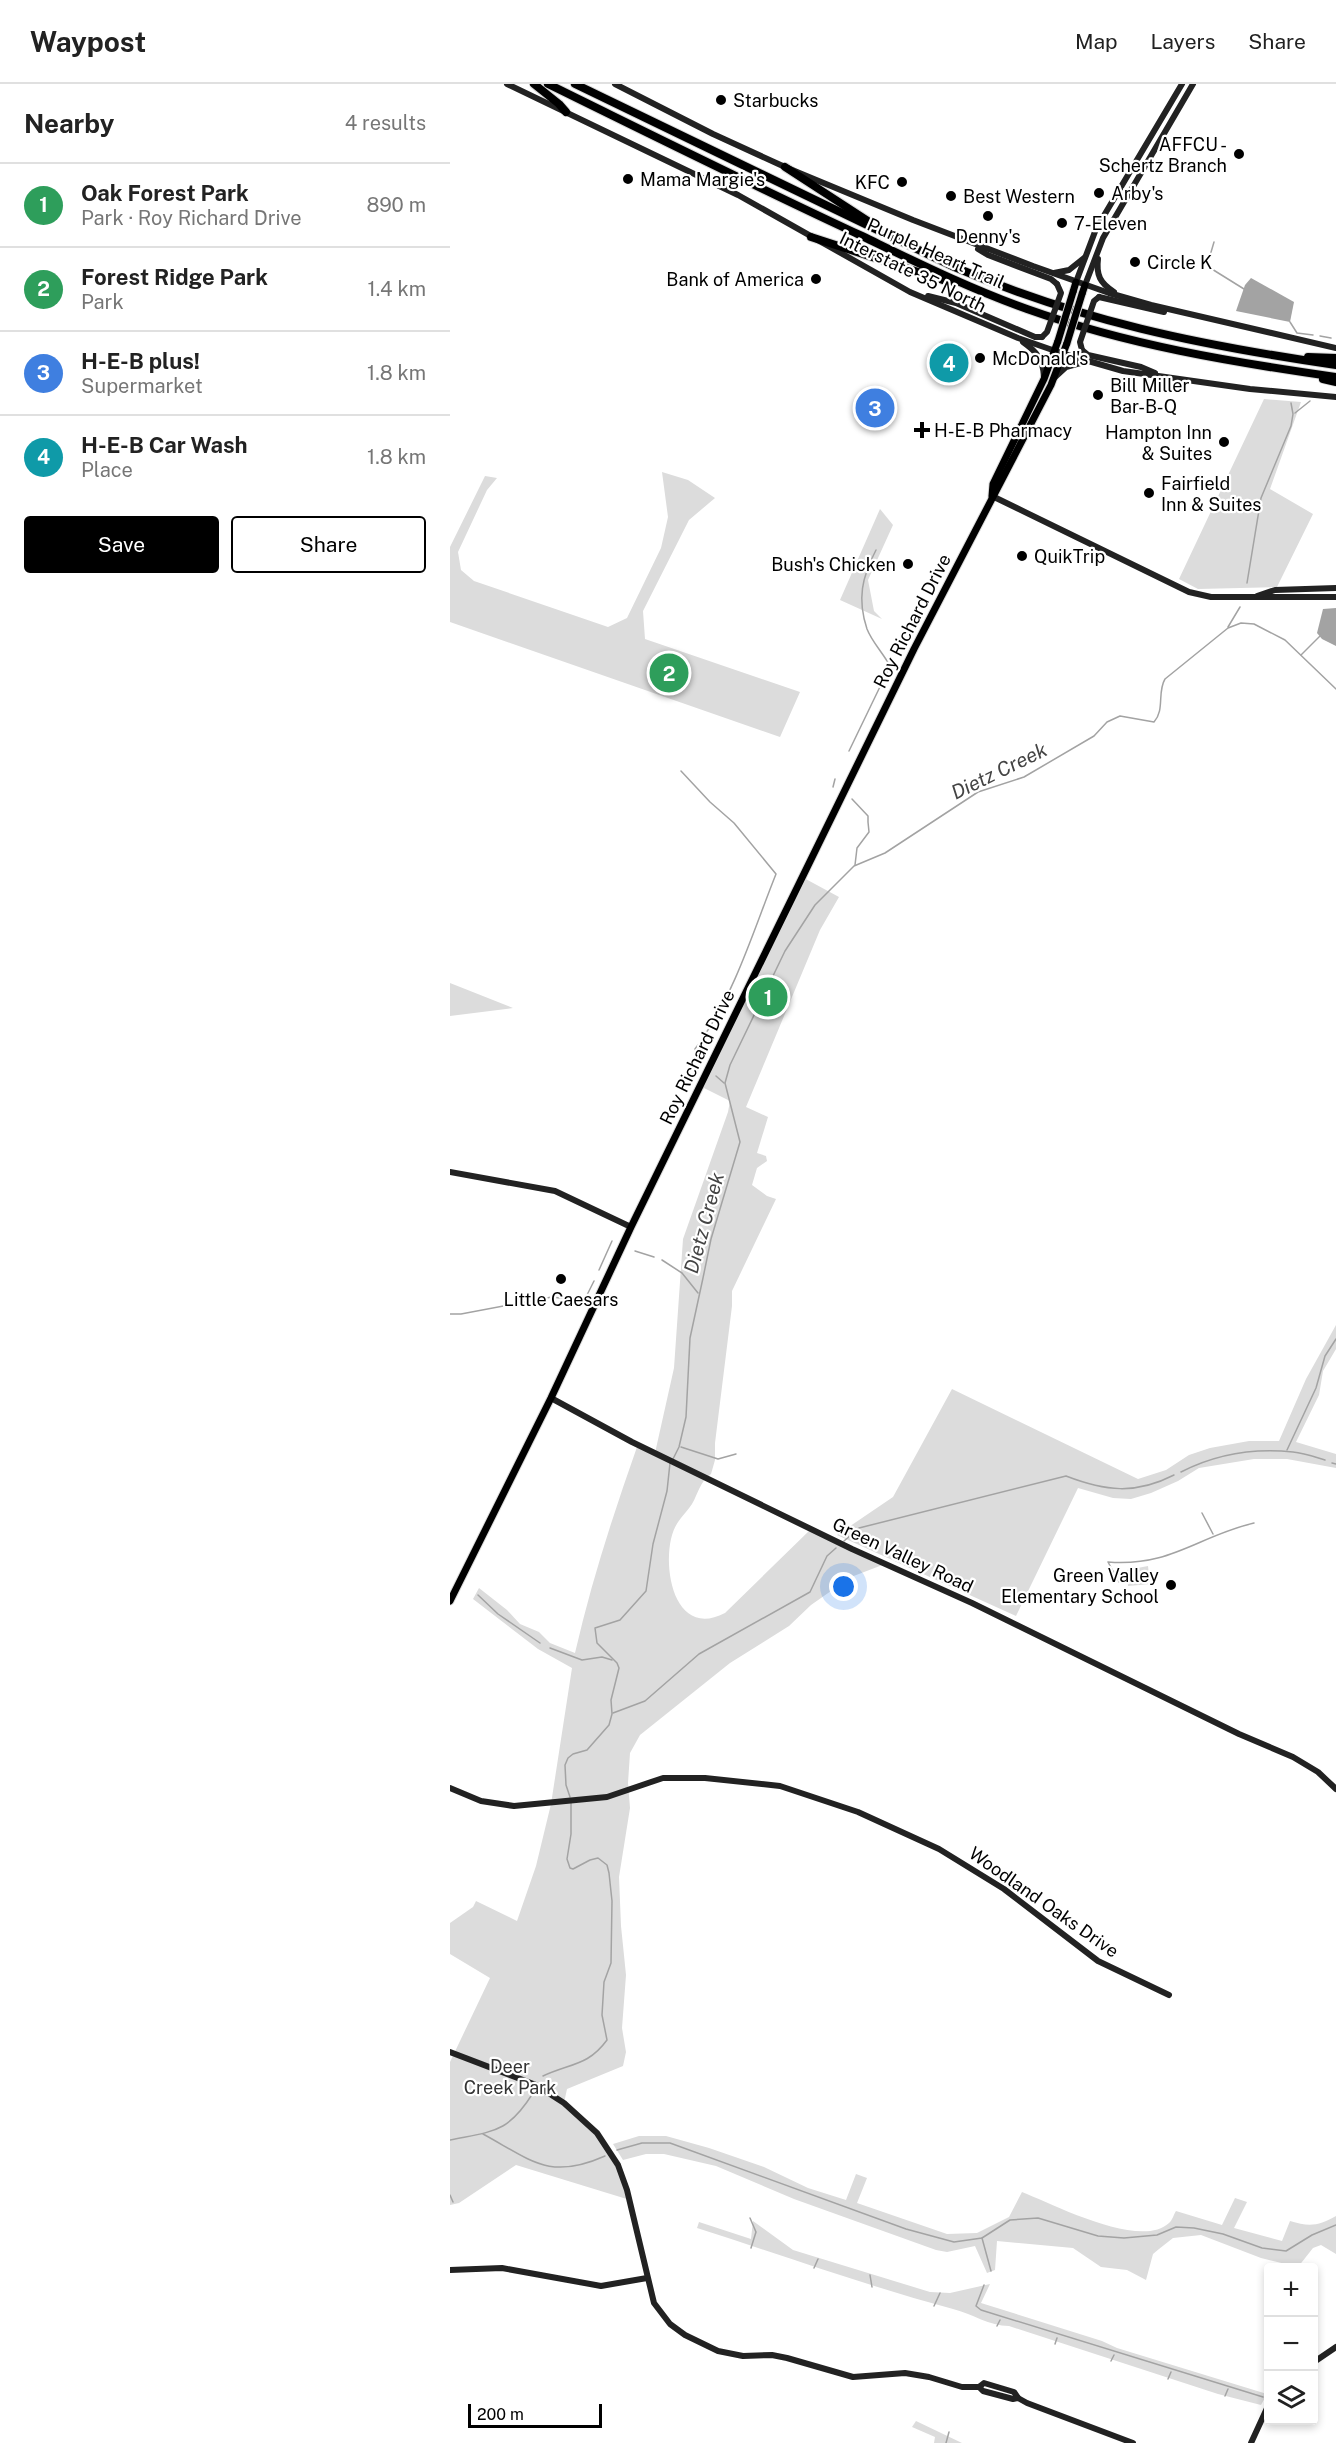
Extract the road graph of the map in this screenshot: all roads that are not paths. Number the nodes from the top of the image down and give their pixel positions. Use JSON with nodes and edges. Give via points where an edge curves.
{"nodes":[{"id":1,"x":507,"y":84,"type":"edge"},
{"id":2,"x":534,"y":84,"type":"edge"},
{"id":3,"x":548,"y":84,"type":"edge"},
{"id":4,"x":575,"y":84,"type":"edge"},
{"id":5,"x":615,"y":84,"type":"edge"},
{"id":6,"x":1182,"y":84,"type":"edge"},
{"id":7,"x":1193,"y":84,"type":"edge"},
{"id":8,"x":566,"y":112,"type":"junction"},
{"id":9,"x":785,"y":166,"type":"junction"},
{"id":10,"x":811,"y":237,"type":"junction"},
{"id":11,"x":897,"y":240,"type":"junction"},
{"id":12,"x":964,"y":240,"type":"junction"},
{"id":13,"x":1098,"y":249,"type":"junction"},
{"id":14,"x":1084,"y":257,"type":"junction"},
{"id":15,"x":1053,"y":273,"type":"junction"},
{"id":16,"x":1076,"y":282,"type":"junction"},
{"id":17,"x":1086,"y":285,"type":"junction"},
{"id":18,"x":910,"y":291,"type":"junction"},
{"id":19,"x":980,"y":292,"type":"junction"},
{"id":20,"x":1120,"y":296,"type":"junction"},
{"id":21,"x":1194,"y":315,"type":"junction"},
{"id":22,"x":1018,"y":338,"type":"junction"},
{"id":23,"x":1336,"y":348,"type":"edge"},
{"id":24,"x":1055,"y":351,"type":"junction"},
{"id":25,"x":1064,"y":354,"type":"junction"},
{"id":26,"x":1276,"y":356,"type":"junction"},
{"id":27,"x":1336,"y":358,"type":"edge"},
{"id":28,"x":1089,"y":362,"type":"junction"},
{"id":29,"x":1336,"y":365,"type":"edge"},
{"id":30,"x":1283,"y":369,"type":"junction"},
{"id":31,"x":1163,"y":376,"type":"junction"},
{"id":32,"x":1336,"y":377,"type":"edge"},
{"id":33,"x":1054,"y":378,"type":"junction"},
{"id":34,"x":1044,"y":379,"type":"junction"},
{"id":35,"x":1336,"y":382,"type":"edge"},
{"id":36,"x":1336,"y":397,"type":"edge"},
{"id":37,"x":992,"y":496,"type":"junction"},
{"id":38,"x":1336,"y":588,"type":"edge"},
{"id":39,"x":1256,"y":596,"type":"junction"},
{"id":40,"x":1336,"y":597,"type":"edge"},
{"id":41,"x":450,"y":1172,"type":"edge"},
{"id":42,"x":631,"y":1227,"type":"junction"},
{"id":43,"x":551,"y":1398,"type":"junction"},
{"id":44,"x":450,"y":1601,"type":"edge"},
{"id":45,"x":450,"y":1788,"type":"edge"},
{"id":46,"x":1336,"y":1789,"type":"edge"},
{"id":47,"x":1169,"y":1995,"type":"dead end"},
{"id":48,"x":450,"y":2052,"type":"edge"},
{"id":49,"x":450,"y":2270,"type":"edge"},
{"id":50,"x":647,"y":2278,"type":"junction"},
{"id":51,"x":1336,"y":2347,"type":"edge"},
{"id":52,"x":1318,"y":2359,"type":"edge"},
{"id":53,"x":1264,"y":2416,"type":"edge"},
{"id":54,"x":1133,"y":2443,"type":"edge"},
{"id":55,"x":1251,"y":2443,"type":"edge"}],
"edges":[{"from":1,"to":8,"type":"street","name":"Interstate 35 North"},
{"from":2,"to":8,"type":"highway"},
{"from":3,"to":19,"type":"highway","name":"Purple Heart Trail"},
{"from":4,"to":11,"type":"highway","name":"Purple Heart Trail"},
{"from":5,"to":9,"type":"street"},
{"from":6,"to":14,"type":"street","via":[[1096,229]]},
{"from":7,"to":13,"type":"street"},
{"from":8,"to":10,"type":"street","name":"Interstate 35 North","via":[[738,195]]},
{"from":9,"to":11,"type":"highway"},
{"from":9,"to":12,"type":"street"},
{"from":10,"to":18,"type":"street","name":"Interstate 35 North"},
{"from":10,"to":19,"type":"highway"},
{"from":11,"to":26,"type":"highway","name":"Purple Heart Trail","via":[[974,276],[1073,312],[1157,334]]},
{"from":12,"to":15,"type":"street"},
{"from":12,"to":18,"type":"street","bridge":true,"via":[[988,255],[1057,284],[1061,293],[1042,337],[956,303]]},
{"from":13,"to":17,"type":"street"},
{"from":13,"to":20,"type":"street","via":[[1099,277]]},
{"from":14,"to":15,"type":"street","via":[[1068,270]]},
{"from":14,"to":16,"type":"street"},
{"from":15,"to":16,"type":"street"},
{"from":16,"to":17,"type":"street"},
{"from":16,"to":24,"type":"main road","name":"Roy Richard Drive","bridge":true},
{"from":17,"to":20,"type":"street"},
{"from":17,"to":25,"type":"main road","name":"Roy Richard Drive","bridge":true},
{"from":18,"to":22,"type":"street","name":"Interstate 35 North"},
{"from":19,"to":30,"type":"highway","name":"Purple Heart Trail","via":[[1148,345]]},
{"from":20,"to":21,"type":"street"},
{"from":21,"to":23,"type":"street"},
{"from":21,"to":31,"type":"street","bridge":true,"via":[[1150,310],[1099,297],[1094,301],[1080,342],[1082,350]]},
{"from":22,"to":24,"type":"street","name":"Interstate 35 North"},
{"from":22,"to":34,"type":"street","via":[[1038,355]]},
{"from":24,"to":25,"type":"street","name":"Interstate 35 North"},
{"from":24,"to":34,"type":"main road","name":"Roy Richard Drive"},
{"from":25,"to":28,"type":"street","name":"Interstate 35 North"},
{"from":25,"to":33,"type":"main road","name":"Roy Richard Drive"},
{"from":26,"to":27,"type":"highway"},
{"from":26,"to":29,"type":"highway","name":"Purple Heart Trail"},
{"from":28,"to":31,"type":"street","name":"Interstate 35 North"},
{"from":28,"to":33,"type":"street","via":[[1071,365]]},
{"from":30,"to":32,"type":"highway","name":"Purple Heart Trail"},
{"from":30,"to":35,"type":"highway"},
{"from":31,"to":36,"type":"street","name":"Interstate 35 North"},
{"from":33,"to":37,"type":"main road","name":"Roy Richard Drive","via":[[1000,488]]},
{"from":34,"to":37,"type":"main road","name":"Roy Richard Drive","via":[[993,484]]},
{"from":37,"to":39,"type":"street","via":[[1179,588],[1211,597]]},
{"from":37,"to":42,"type":"main road","name":"Roy Richard Drive"},
{"from":38,"to":39,"type":"street","via":[[1275,590]]},
{"from":39,"to":40,"type":"street"},
{"from":41,"to":42,"type":"street","via":[[555,1191]]},
{"from":42,"to":43,"type":"main road","name":"Roy Richard Drive"},
{"from":43,"to":44,"type":"main road","name":"Roy Richard Drive"},
{"from":43,"to":46,"type":"street","name":"Green Valley Road","via":[[852,1549],[1293,1757]]},
{"from":45,"to":47,"type":"street","name":"Woodland Oaks Drive","via":[[488,1803],[514,1806],[607,1797],[663,1778],[774,1785],[832,1802],[886,1824],[960,1861],[1004,1889],[1098,1961]]},
{"from":48,"to":50,"type":"street","via":[[536,2085],[564,2103],[597,2133],[618,2165],[627,2190]]},
{"from":49,"to":50,"type":"street","via":[[502,2268],[601,2286]]},
{"from":50,"to":54,"type":"street","via":[[654,2303],[670,2324],[718,2351],[743,2356],[772,2355],[853,2377],[905,2373],[952,2386],[979,2387]]},
{"from":51,"to":52,"type":"street"},
{"from":53,"to":55,"type":"street"}]}
